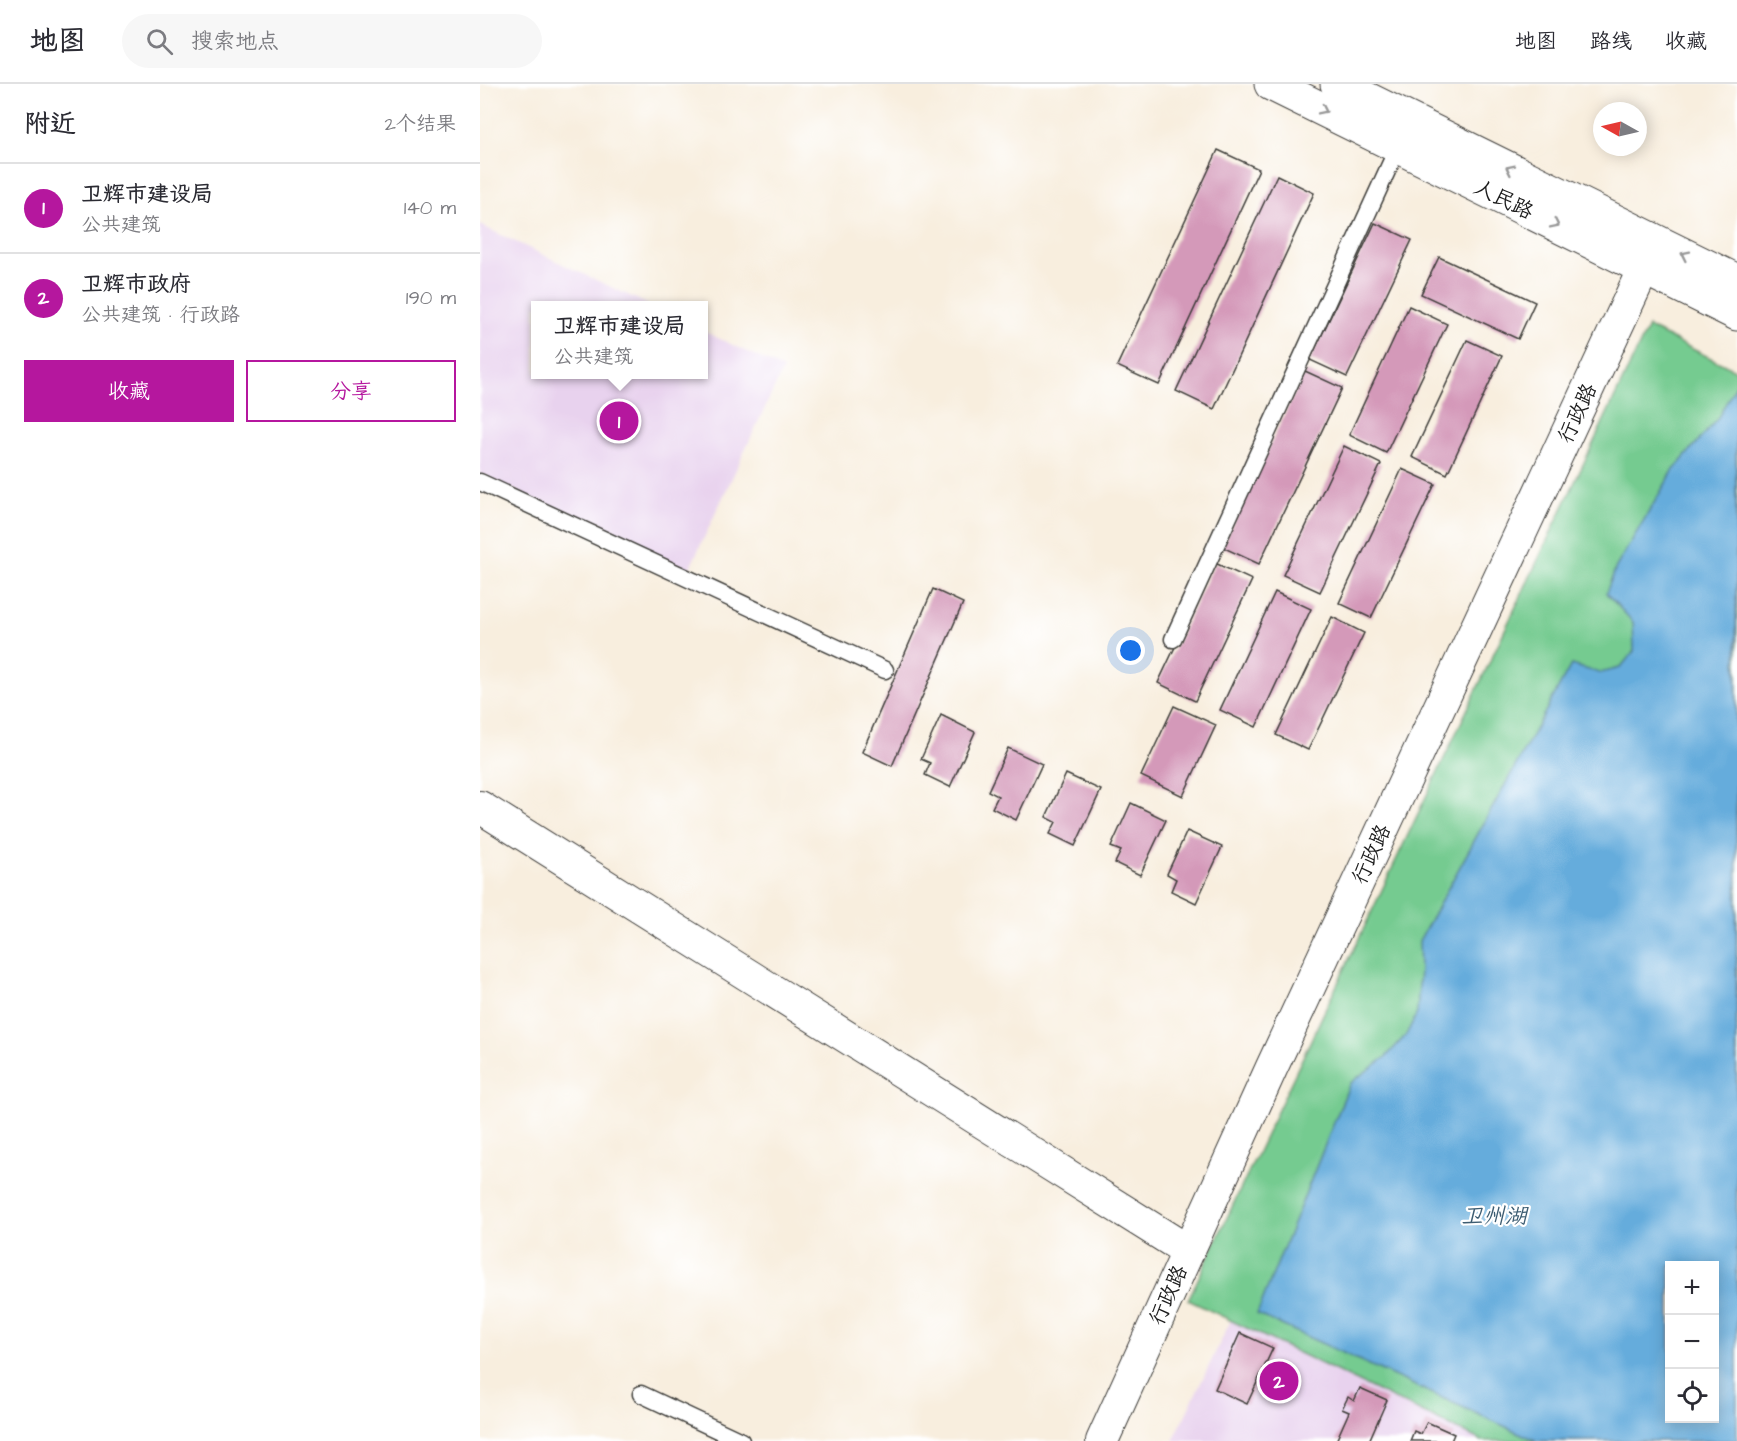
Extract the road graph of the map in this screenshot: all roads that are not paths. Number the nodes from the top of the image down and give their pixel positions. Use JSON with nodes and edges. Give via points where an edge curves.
{"nodes":[{"id":1,"x":1271,"y":84,"type":"edge"},
{"id":2,"x":1337,"y":84,"type":"edge"},
{"id":3,"x":1398,"y":147,"type":"junction"},
{"id":4,"x":1644,"y":268,"type":"junction"},
{"id":5,"x":1737,"y":281,"type":"edge"},
{"id":6,"x":1737,"y":314,"type":"edge"},
{"id":7,"x":480,"y":482,"type":"edge"},
{"id":8,"x":1173,"y":639,"type":"dead end"},
{"id":9,"x":885,"y":670,"type":"dead end"},
{"id":10,"x":480,"y":807,"type":"edge"},
{"id":11,"x":1188,"y":1251,"type":"junction"},
{"id":12,"x":641,"y":1394,"type":"dead end"},
{"id":13,"x":1105,"y":1440,"type":"edge"},
{"id":14,"x":741,"y":1441,"type":"edge"}],
"edges":[{"from":1,"to":3,"type":"street","name":"人民路","one_way":true},
{"from":5,"to":2,"type":"street","name":"人民路","one_way":true},
{"from":3,"to":4,"type":"street","name":"人民路","one_way":true},
{"from":3,"to":8,"type":"lane"},
{"from":4,"to":6,"type":"street","name":"人民路"},
{"from":4,"to":11,"type":"street","name":"行政路"},
{"from":7,"to":9,"type":"lane"},
{"from":10,"to":11,"type":"street"},
{"from":11,"to":13,"type":"street","name":"行政路"},
{"from":12,"to":14,"type":"lane"}]}
